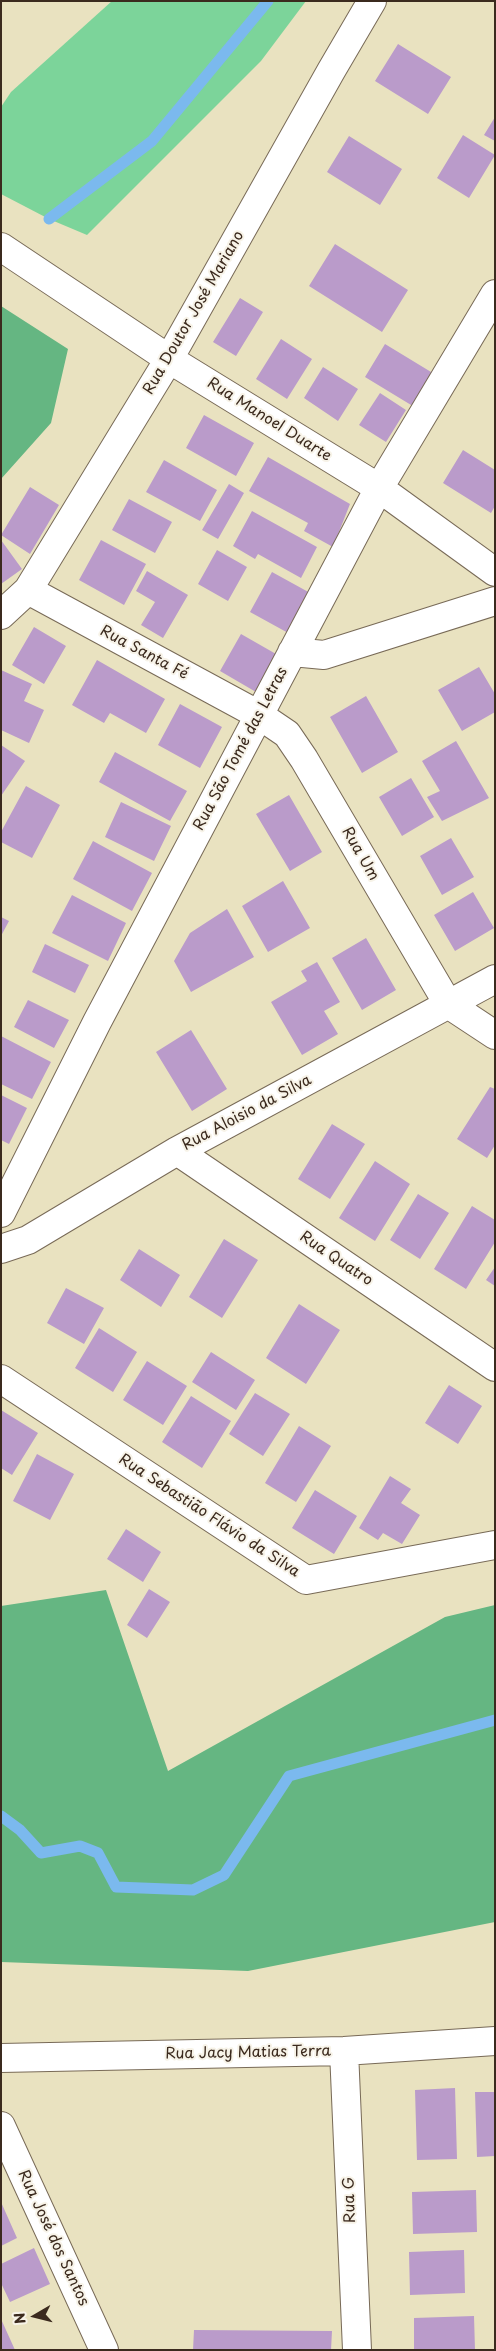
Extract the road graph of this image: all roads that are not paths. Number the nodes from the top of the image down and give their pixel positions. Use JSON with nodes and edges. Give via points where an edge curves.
{"nodes":[{"id":1,"x":372,"y":1,"type":"edge"},
{"id":2,"x":1,"y":247,"type":"edge"},
{"id":3,"x":495,"y":294,"type":"edge"},
{"id":4,"x":169,"y":359,"type":"junction"},
{"id":5,"x":378,"y":488,"type":"junction"},
{"id":6,"x":495,"y":572,"type":"edge"},
{"id":7,"x":28,"y":590,"type":"junction"},
{"id":8,"x":495,"y":601,"type":"edge"},
{"id":9,"x":1,"y":616,"type":"edge"},
{"id":10,"x":292,"y":652,"type":"junction"},
{"id":11,"x":259,"y":715,"type":"junction"},
{"id":12,"x":495,"y":979,"type":"edge"},
{"id":13,"x":448,"y":1004,"type":"junction"},
{"id":14,"x":495,"y":1035,"type":"edge"},
{"id":15,"x":176,"y":1151,"type":"junction"},
{"id":16,"x":1,"y":1213,"type":"edge"},
{"id":17,"x":1,"y":1249,"type":"edge"},
{"id":18,"x":495,"y":1367,"type":"edge"},
{"id":19,"x":1,"y":1379,"type":"edge"},
{"id":20,"x":495,"y":1546,"type":"edge"},
{"id":21,"x":495,"y":2041,"type":"edge"},
{"id":22,"x":344,"y":2051,"type":"junction"},
{"id":23,"x":1,"y":2058,"type":"edge"},
{"id":24,"x":1,"y":2126,"type":"edge"},
{"id":25,"x":104,"y":2350,"type":"edge"},
{"id":26,"x":357,"y":2350,"type":"edge"}],
"edges":[{"from":1,"to":4,"type":"street","name":"Rua Doutor José Mariano"},
{"from":2,"to":4,"type":"street","name":"Rua Manoel Duarte"},
{"from":3,"to":5,"type":"street","name":"Rua São Tomé das Letras"},
{"from":4,"to":5,"type":"street","name":"Rua Manoel Duarte"},
{"from":4,"to":7,"type":"street","name":"Rua Doutor José Mariano"},
{"from":5,"to":6,"type":"street","name":"Rua Manoel Duarte"},
{"from":5,"to":10,"type":"street","name":"Rua São Tomé das Letras"},
{"from":7,"to":9,"type":"street","name":"Rua Doutor José Mariano"},
{"from":7,"to":11,"type":"street","name":"Rua Santa Fé"},
{"from":8,"to":10,"type":"street","via":[[324,655]]},
{"from":10,"to":11,"type":"street","name":"Rua São Tomé das Letras"},
{"from":11,"to":13,"type":"street","name":"Rua Um","via":[[287,734],[304,759]]},
{"from":11,"to":16,"type":"street","name":"Rua São Tomé das Letras","via":[[97,1022]]},
{"from":12,"to":13,"type":"street","name":"Rua Aloisio da Silva"},
{"from":13,"to":14,"type":"street"},
{"from":13,"to":15,"type":"street","name":"Rua Aloisio da Silva"},
{"from":15,"to":17,"type":"street","name":"Rua Aloisio da Silva","via":[[28,1240]]},
{"from":15,"to":18,"type":"street","name":"Rua Quatro"},
{"from":19,"to":20,"type":"street","name":"Rua Sebastião Flávio da Silva","via":[[306,1580]]},
{"from":21,"to":22,"type":"street","name":"Rua Jacy Matias Terra"},
{"from":22,"to":23,"type":"street","name":"Rua Jacy Matias Terra"},
{"from":22,"to":26,"type":"street","name":"Rua G"},
{"from":24,"to":25,"type":"street","name":"Rua José dos Santos"}]}
